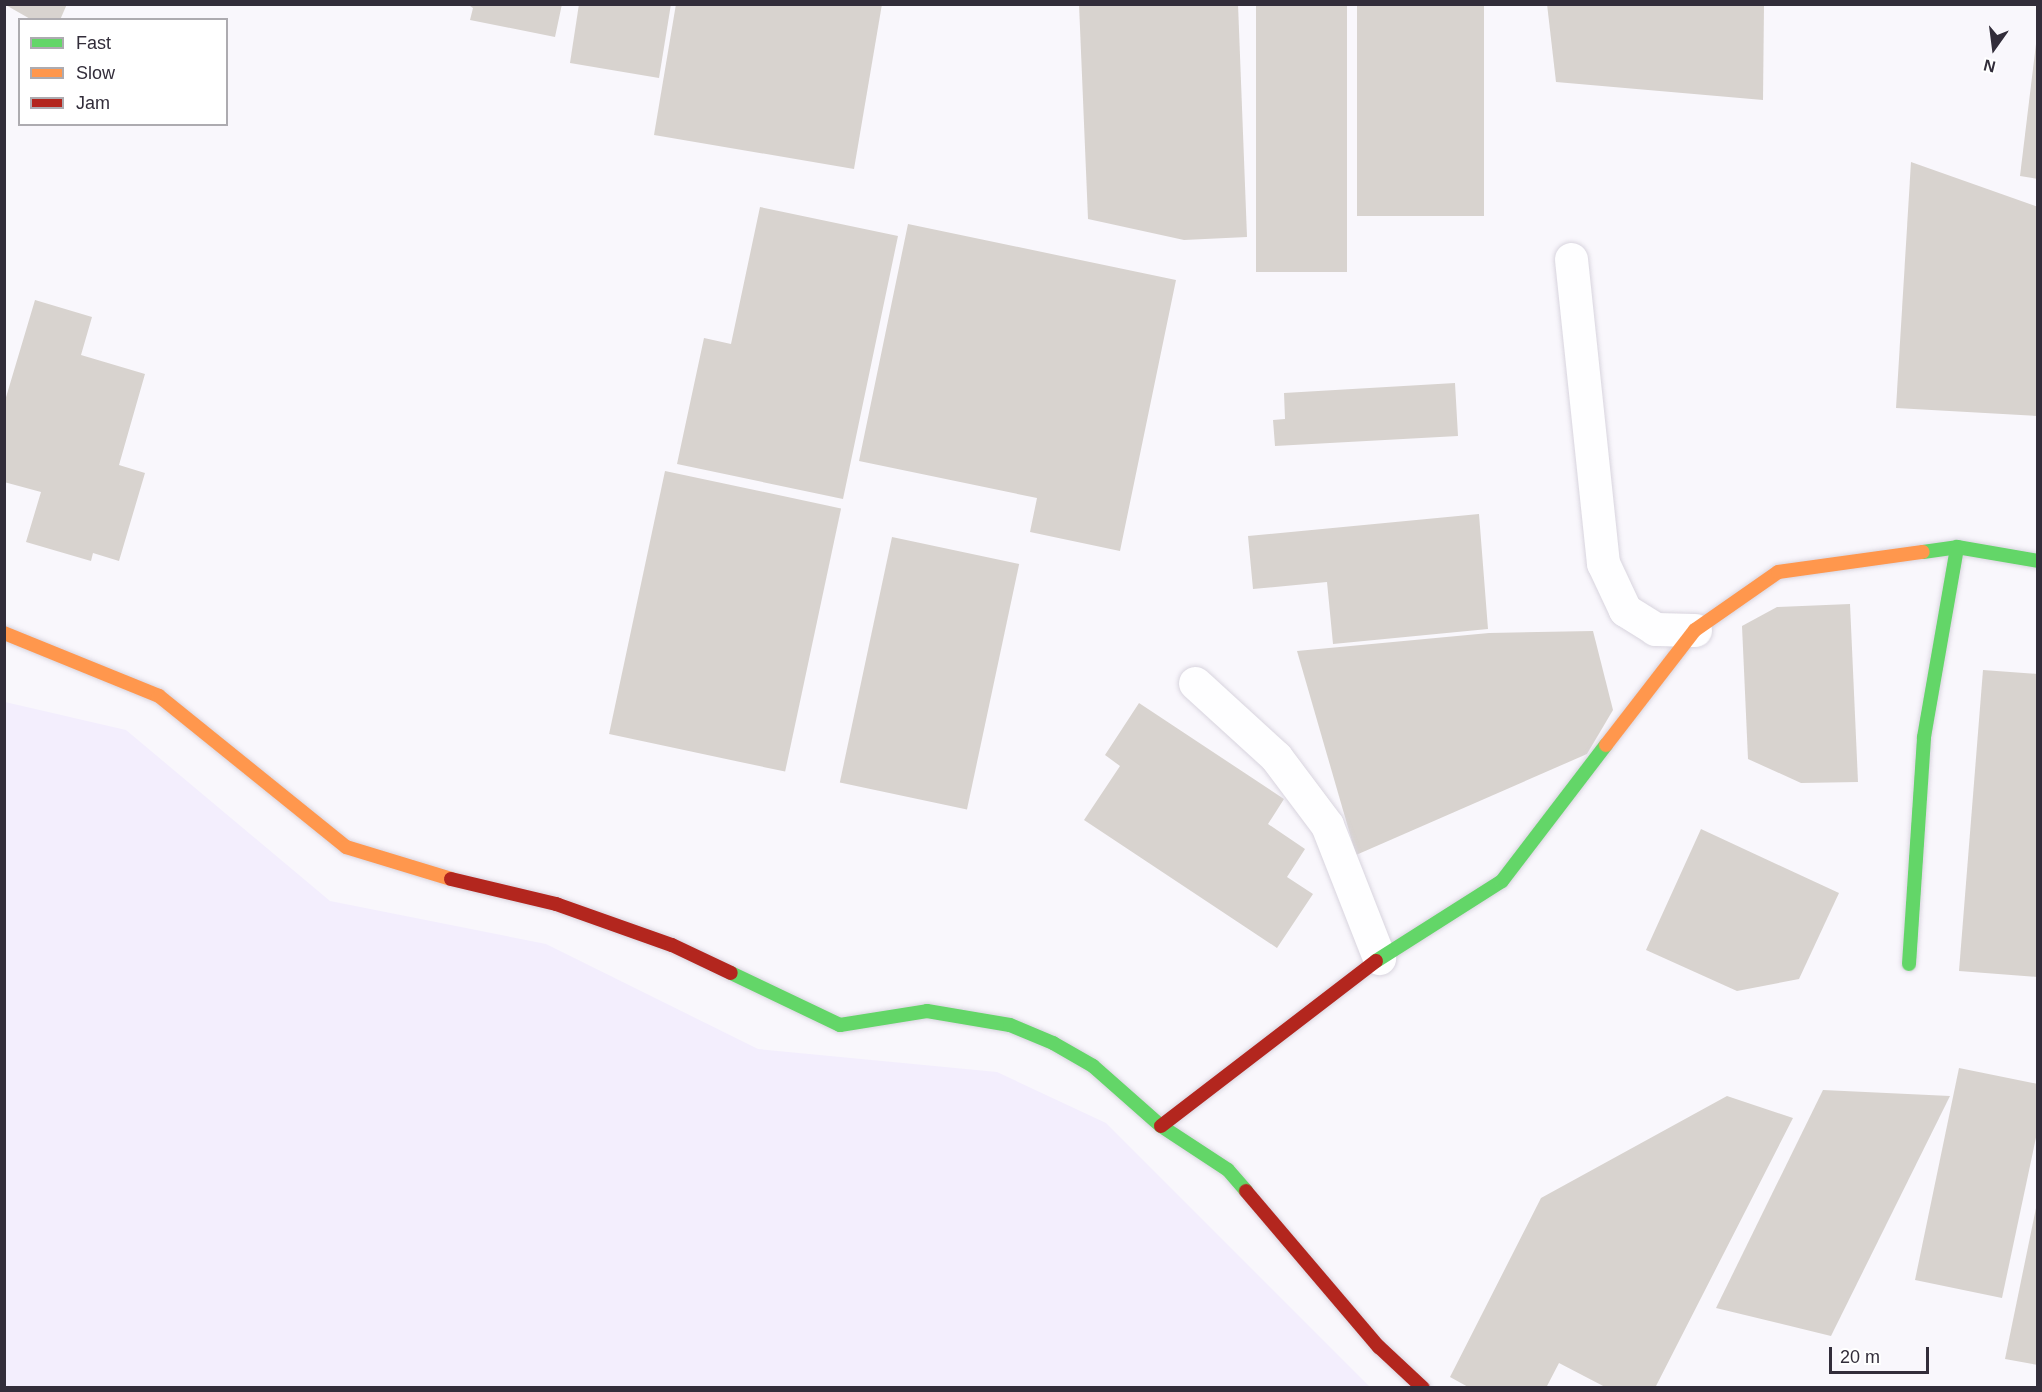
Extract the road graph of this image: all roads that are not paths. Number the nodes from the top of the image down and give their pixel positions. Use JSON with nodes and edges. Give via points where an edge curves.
{"nodes":[{"id":1,"x":1571,"y":259,"type":"dead end"},
{"id":2,"x":1957,"y":547,"type":"junction"},
{"id":3,"x":2037,"y":561,"type":"edge"},
{"id":4,"x":1695,"y":630,"type":"junction"},
{"id":5,"x":4,"y":633,"type":"edge"},
{"id":6,"x":1195,"y":683,"type":"dead end"},
{"id":7,"x":1379,"y":958,"type":"junction"},
{"id":8,"x":1909,"y":964,"type":"dead end"},
{"id":9,"x":1161,"y":1126,"type":"junction"},
{"id":10,"x":1423,"y":1388,"type":"edge"}],
"edges":[{"from":1,"to":4,"type":"street","via":[[1603,563],[1625,610],[1655,629]]},
{"from":2,"to":3,"type":"street"},
{"from":2,"to":4,"type":"street","via":[[1778,572]]},
{"from":2,"to":8,"type":"street","via":[[1924,737]]},
{"from":4,"to":7,"type":"street","via":[[1502,881]]},
{"from":5,"to":9,"type":"street","via":[[159,696],[346,847],[400,867],[556,904],[672,945],[840,1025],[927,1011],[1010,1025],[1093,1066]]},
{"from":6,"to":7,"type":"street","via":[[1276,757],[1327,825]]},
{"from":7,"to":9,"type":"street"},
{"from":9,"to":10,"type":"street","via":[[1228,1170],[1379,1347]]}]}
